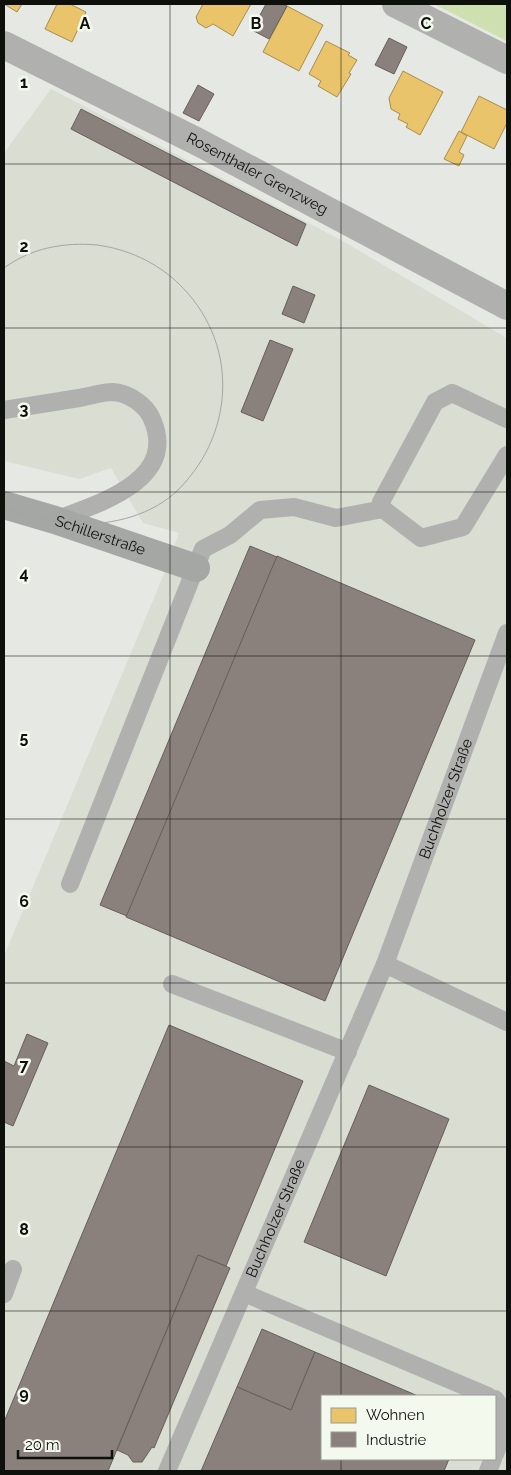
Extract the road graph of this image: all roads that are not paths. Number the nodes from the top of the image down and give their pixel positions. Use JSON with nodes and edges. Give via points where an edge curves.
{"nodes":[{"id":1,"x":396,"y":4,"type":"edge"},
{"id":2,"x":4,"y":46,"type":"edge"},
{"id":3,"x":507,"y":60,"type":"edge"},
{"id":4,"x":507,"y":306,"type":"edge"},
{"id":5,"x":4,"y":410,"type":"edge"},
{"id":6,"x":507,"y":419,"type":"edge"},
{"id":7,"x":507,"y":455,"type":"edge"},
{"id":8,"x":4,"y":505,"type":"edge"},
{"id":9,"x":383,"y":509,"type":"junction"},
{"id":10,"x":55,"y":520,"type":"junction"},
{"id":11,"x":196,"y":568,"type":"junction"},
{"id":12,"x":507,"y":633,"type":"edge"},
{"id":13,"x":70,"y":884,"type":"dead end"},
{"id":14,"x":385,"y":964,"type":"junction"},
{"id":15,"x":172,"y":984,"type":"dead end"},
{"id":16,"x":507,"y":1022,"type":"edge"},
{"id":17,"x":348,"y":1052,"type":"junction"},
{"id":18,"x":13,"y":1269,"type":"dead end"},
{"id":19,"x":244,"y":1293,"type":"junction"},
{"id":20,"x":4,"y":1294,"type":"edge"},
{"id":21,"x":486,"y":1395,"type":"edge"},
{"id":22,"x":496,"y":1400,"type":"edge"},
{"id":23,"x":496,"y":1451,"type":"edge"},
{"id":24,"x":167,"y":1471,"type":"edge"}],
"edges":[{"from":1,"to":3,"type":"street"},
{"from":2,"to":4,"type":"street","name":"Rosenthaler Grenzweg","via":[[200,143]]},
{"from":5,"to":10,"type":"lane","via":[[112,392],[131,398],[150,415],[158,442],[151,464],[141,478],[113,496]]},
{"from":6,"to":9,"type":"lane","via":[[452,394],[435,402],[381,502]]},
{"from":7,"to":9,"type":"lane","via":[[463,527],[421,538]]},
{"from":8,"to":10,"type":"street","name":"Schillerstraße"},
{"from":9,"to":11,"type":"lane","via":[[336,518],[294,507],[260,510],[230,535],[203,549]]},
{"from":10,"to":11,"type":"street","name":"Schillerstraße"},
{"from":11,"to":13,"type":"lane"},
{"from":12,"to":14,"type":"lane","name":"Buchholzer Straße"},
{"from":14,"to":16,"type":"lane"},
{"from":14,"to":17,"type":"lane","name":"Buchholzer Straße"},
{"from":15,"to":17,"type":"lane"},
{"from":17,"to":19,"type":"lane","name":"Buchholzer Straße"},
{"from":18,"to":20,"type":"lane"},
{"from":19,"to":21,"type":"lane"},
{"from":19,"to":24,"type":"lane","name":"Buchholzer Straße"},
{"from":22,"to":23,"type":"lane","via":[[502,1406],[506,1422]]}]}
